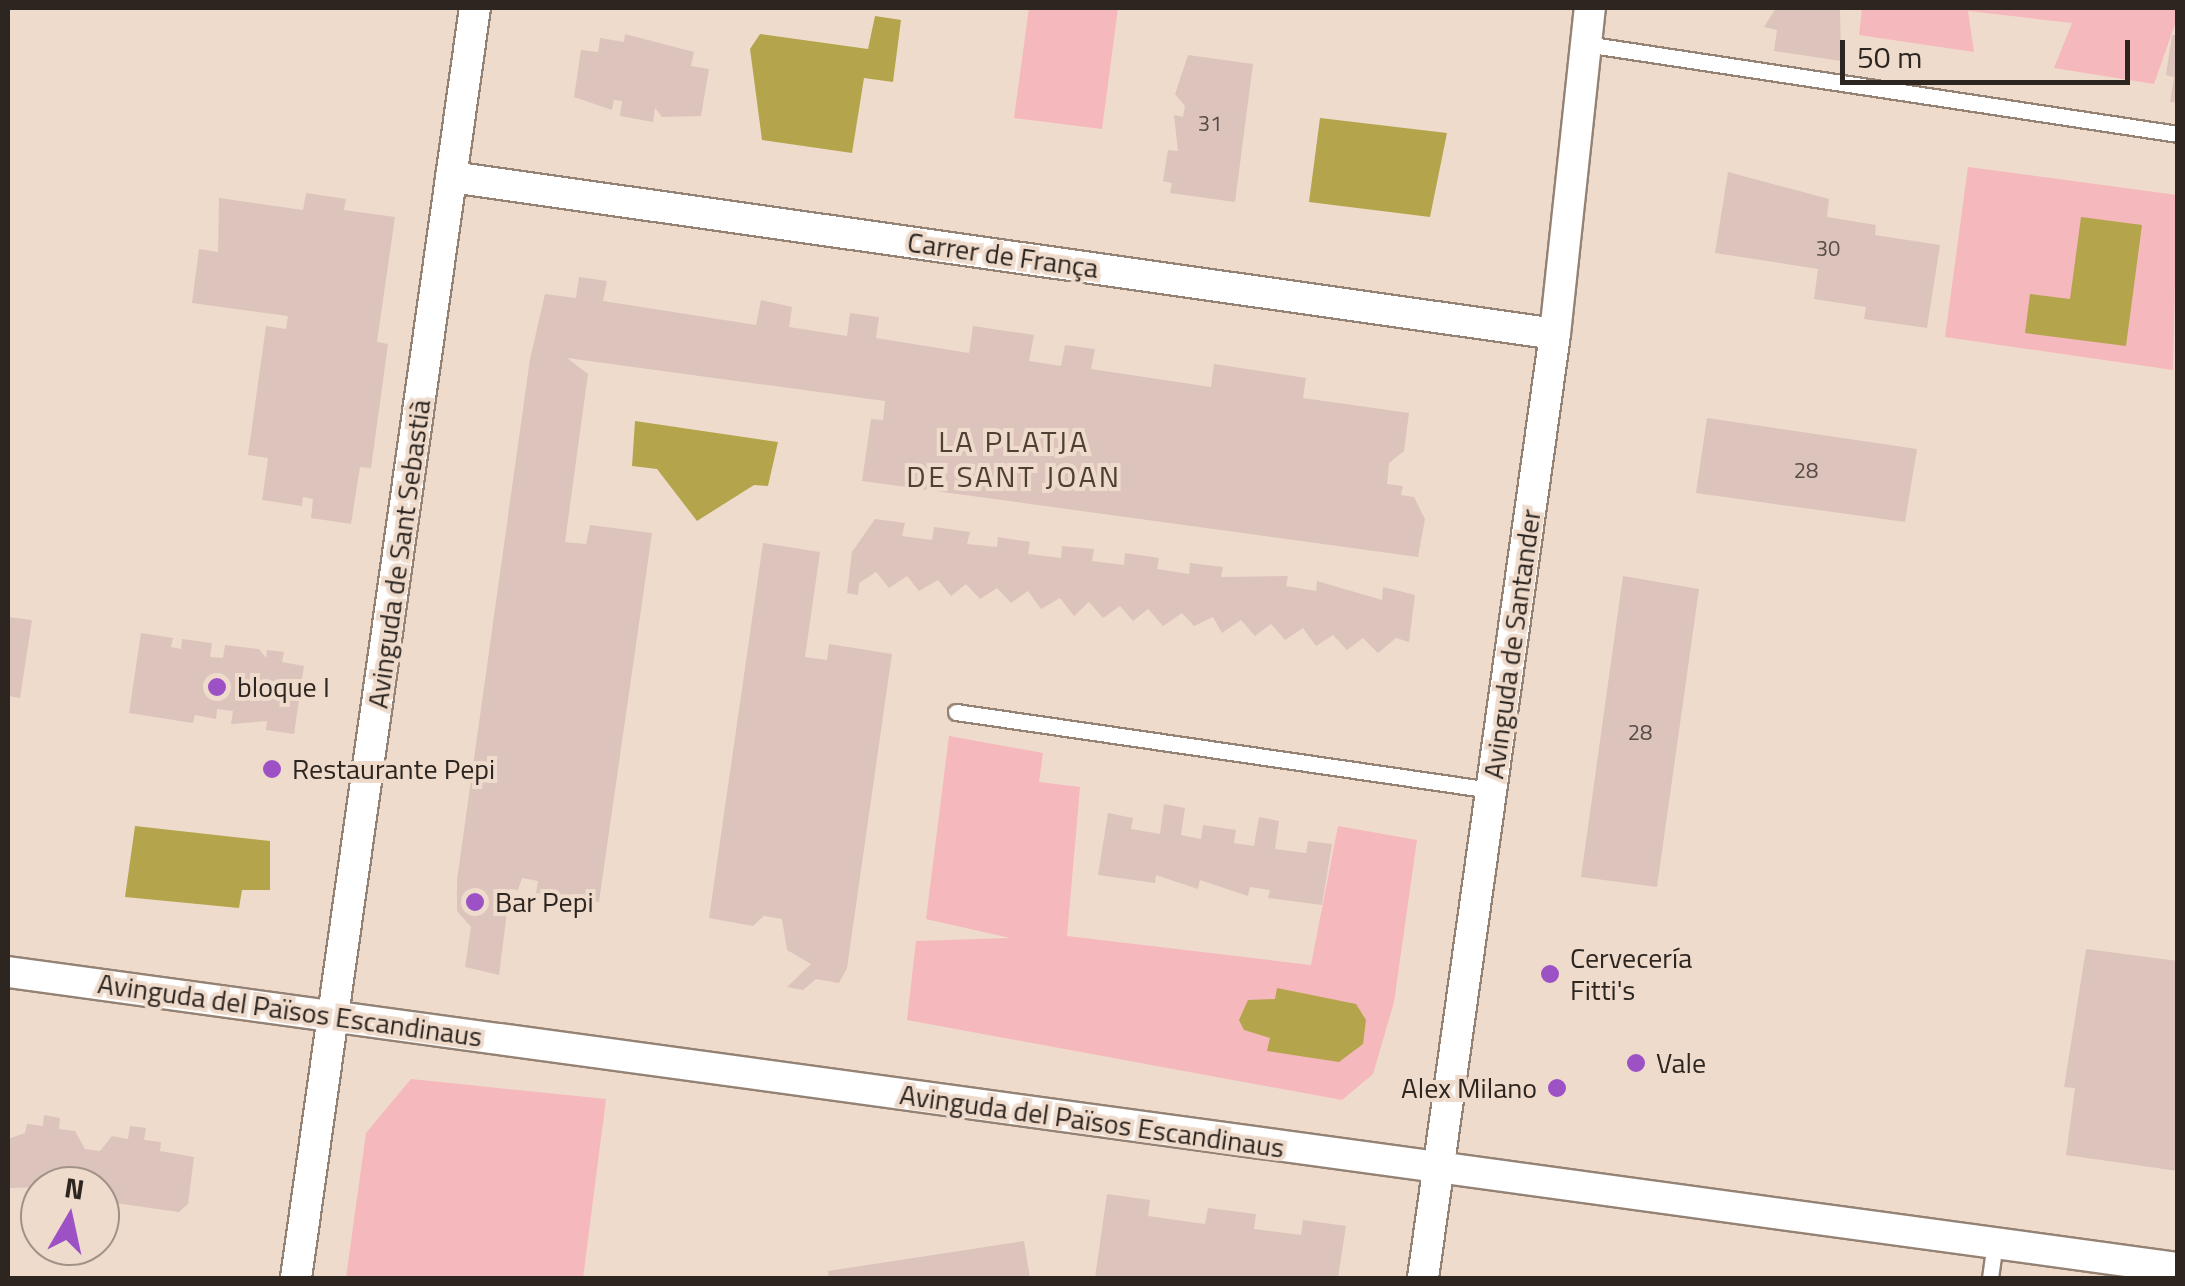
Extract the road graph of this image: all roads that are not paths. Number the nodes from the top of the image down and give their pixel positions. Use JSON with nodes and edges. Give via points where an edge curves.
{"nodes":[{"id":1,"x":475,"y":8,"type":"edge"},
{"id":2,"x":1590,"y":8,"type":"edge"},
{"id":3,"x":1585,"y":44,"type":"junction"},
{"id":4,"x":2178,"y":134,"type":"edge"},
{"id":5,"x":452,"y":177,"type":"junction"},
{"id":6,"x":1555,"y":334,"type":"junction"},
{"id":7,"x":956,"y":712,"type":"dead end"},
{"id":8,"x":1491,"y":790,"type":"junction"},
{"id":9,"x":8,"y":972,"type":"edge"},
{"id":10,"x":334,"y":1016,"type":"junction"},
{"id":11,"x":1438,"y":1169,"type":"junction"},
{"id":12,"x":1995,"y":1244,"type":"junction"},
{"id":13,"x":2178,"y":1268,"type":"edge"},
{"id":14,"x":296,"y":1278,"type":"edge"},
{"id":15,"x":1423,"y":1278,"type":"edge"},
{"id":16,"x":1990,"y":1278,"type":"edge"}],
"edges":[{"from":1,"to":5,"type":"street","name":"Avinguda de Sant Sebastià"},
{"from":2,"to":3,"type":"street","name":"Avinguda de Santander"},
{"from":3,"to":4,"type":"lane"},
{"from":3,"to":6,"type":"street","name":"Avinguda de Santander"},
{"from":5,"to":6,"type":"street","name":"Carrer de França"},
{"from":5,"to":10,"type":"street","name":"Avinguda de Sant Sebastià"},
{"from":6,"to":8,"type":"street","name":"Avinguda de Santander"},
{"from":7,"to":8,"type":"lane"},
{"from":8,"to":11,"type":"street","name":"Avinguda de Santander"},
{"from":9,"to":10,"type":"street","name":"Avinguda del Països Escandinaus"},
{"from":10,"to":11,"type":"street","name":"Avinguda del Països Escandinaus"},
{"from":10,"to":14,"type":"street","name":"Avinguda de Sant Sebastià"},
{"from":11,"to":12,"type":"street","name":"Avinguda del Països Escandinaus"},
{"from":11,"to":15,"type":"street","name":"Avinguda de Santander"},
{"from":12,"to":13,"type":"street","name":"Avinguda del Països Escandinaus"},
{"from":12,"to":16,"type":"lane"}]}
